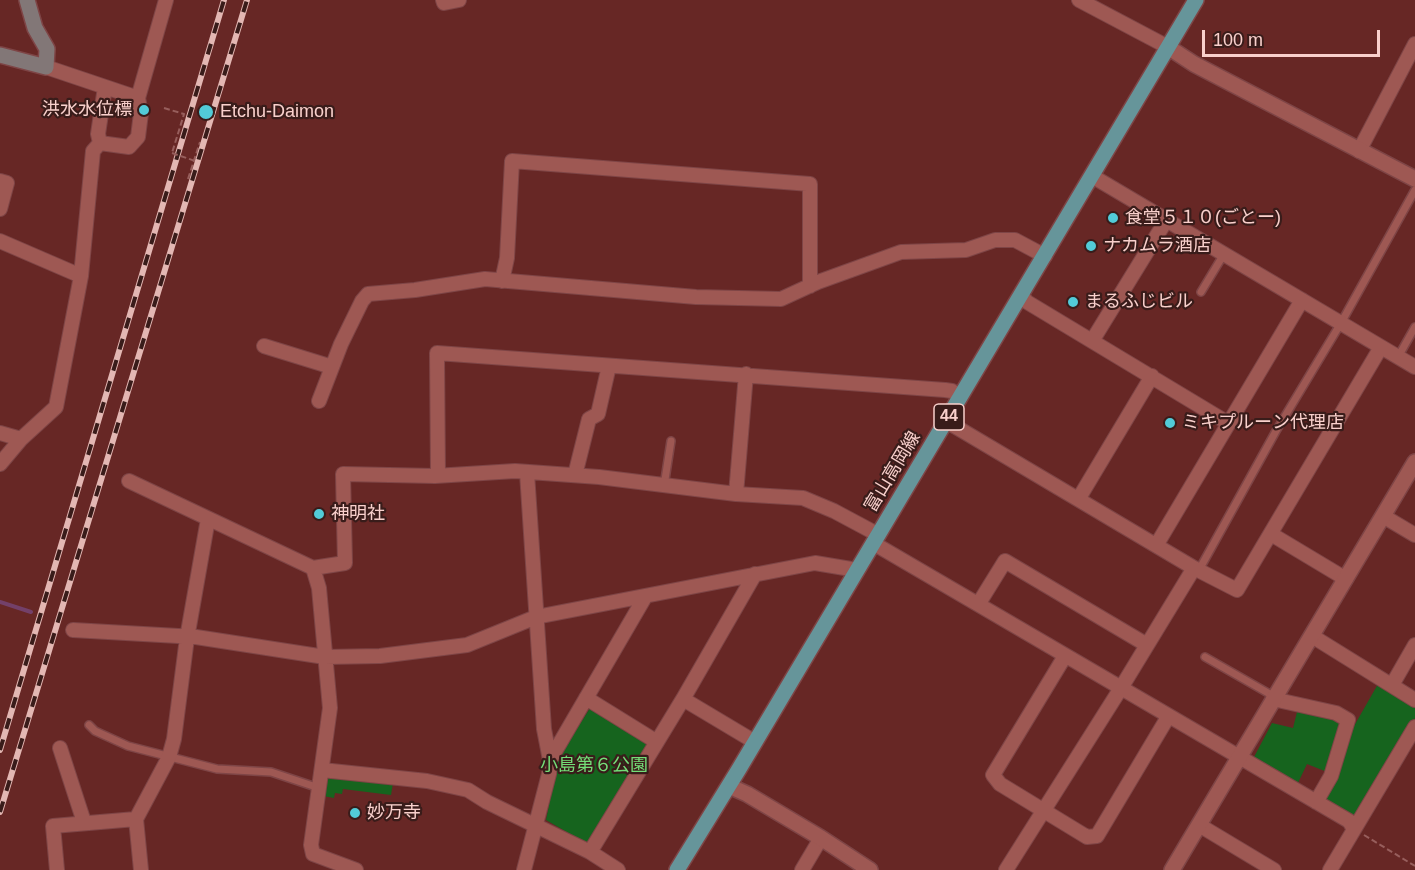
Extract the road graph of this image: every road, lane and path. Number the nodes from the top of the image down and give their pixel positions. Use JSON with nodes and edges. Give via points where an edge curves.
{"nodes":[{"id":1,"x":27,"y":0,"type":"edge"},
{"id":2,"x":443,"y":0,"type":"edge"},
{"id":3,"x":459,"y":0,"type":"edge"},
{"id":4,"x":1079,"y":0,"type":"edge"},
{"id":5,"x":1196,"y":0,"type":"edge"},
{"id":6,"x":165,"y":1,"type":"edge"},
{"id":7,"x":1415,"y":44,"type":"edge"},
{"id":8,"x":1168,"y":48,"type":"junction"},
{"id":9,"x":0,"y":55,"type":"edge"},
{"id":10,"x":45,"y":67,"type":"junction"},
{"id":11,"x":105,"y":87,"type":"junction"},
{"id":12,"x":138,"y":98,"type":"junction"},
{"id":13,"x":164,"y":108,"type":"dead end"},
{"id":14,"x":100,"y":142,"type":"junction"},
{"id":15,"x":200,"y":142,"type":"dead end"},
{"id":16,"x":1359,"y":151,"type":"junction"},
{"id":17,"x":195,"y":161,"type":"junction"},
{"id":18,"x":1092,"y":176,"type":"junction"},
{"id":19,"x":188,"y":179,"type":"dead end"},
{"id":20,"x":1415,"y":179,"type":"edge"},
{"id":21,"x":0,"y":182,"type":"edge"},
{"id":22,"x":1415,"y":190,"type":"edge"},
{"id":23,"x":0,"y":209,"type":"edge"},
{"id":24,"x":1167,"y":219,"type":"junction"},
{"id":25,"x":0,"y":241,"type":"edge"},
{"id":26,"x":1224,"y":254,"type":"junction"},
{"id":27,"x":1045,"y":256,"type":"junction"},
{"id":28,"x":81,"y":276,"type":"junction"},
{"id":29,"x":502,"y":281,"type":"junction"},
{"id":30,"x":810,"y":286,"type":"junction"},
{"id":31,"x":1201,"y":292,"type":"dead end"},
{"id":32,"x":1021,"y":295,"type":"junction"},
{"id":33,"x":1302,"y":300,"type":"junction"},
{"id":34,"x":1341,"y":323,"type":"junction"},
{"id":35,"x":1415,"y":327,"type":"edge"},
{"id":36,"x":1092,"y":341,"type":"junction"},
{"id":37,"x":264,"y":346,"type":"dead end"},
{"id":38,"x":1381,"y":347,"type":"junction"},
{"id":39,"x":1398,"y":357,"type":"junction"},
{"id":40,"x":609,"y":366,"type":"junction"},
{"id":41,"x":332,"y":367,"type":"junction"},
{"id":42,"x":1415,"y":367,"type":"edge"},
{"id":43,"x":746,"y":374,"type":"junction"},
{"id":44,"x":1152,"y":376,"type":"junction"},
{"id":45,"x":960,"y":397,"type":"junction"},
{"id":46,"x":319,"y":401,"type":"dead end"},
{"id":47,"x":946,"y":421,"type":"junction"},
{"id":48,"x":1228,"y":423,"type":"junction"},
{"id":49,"x":0,"y":433,"type":"edge"},
{"id":50,"x":21,"y":439,"type":"junction"},
{"id":51,"x":671,"y":441,"type":"dead end"},
{"id":52,"x":1415,"y":462,"type":"edge"},
{"id":53,"x":0,"y":464,"type":"edge"},
{"id":54,"x":527,"y":473,"type":"junction"},
{"id":55,"x":575,"y":475,"type":"junction"},
{"id":56,"x":438,"y":476,"type":"junction"},
{"id":57,"x":129,"y":481,"type":"dead end"},
{"id":58,"x":664,"y":486,"type":"junction"},
{"id":59,"x":736,"y":494,"type":"junction"},
{"id":60,"x":1079,"y":498,"type":"junction"},
{"id":61,"x":1383,"y":516,"type":"junction"},
{"id":62,"x":208,"y":519,"type":"junction"},
{"id":63,"x":1271,"y":534,"type":"junction"},
{"id":64,"x":1415,"y":535,"type":"edge"},
{"id":65,"x":875,"y":539,"type":"junction"},
{"id":66,"x":1157,"y":544,"type":"junction"},
{"id":67,"x":313,"y":568,"type":"junction"},
{"id":68,"x":1197,"y":569,"type":"junction"},
{"id":69,"x":856,"y":570,"type":"junction"},
{"id":70,"x":755,"y":574,"type":"junction"},
{"id":71,"x":1346,"y":579,"type":"junction"},
{"id":72,"x":645,"y":597,"type":"junction"},
{"id":73,"x":979,"y":603,"type":"junction"},
{"id":74,"x":536,"y":617,"type":"junction"},
{"id":75,"x":73,"y":630,"type":"dead end"},
{"id":76,"x":1312,"y":636,"type":"junction"},
{"id":77,"x":187,"y":638,"type":"junction"},
{"id":78,"x":1147,"y":645,"type":"junction"},
{"id":79,"x":1415,"y":645,"type":"edge"},
{"id":80,"x":1065,"y":656,"type":"junction"},
{"id":81,"x":325,"y":657,"type":"junction"},
{"id":82,"x":1205,"y":657,"type":"dead end"},
{"id":83,"x":1392,"y":685,"type":"junction"},
{"id":84,"x":1121,"y":688,"type":"junction"},
{"id":85,"x":586,"y":698,"type":"junction"},
{"id":86,"x":1274,"y":698,"type":"junction"},
{"id":87,"x":683,"y":699,"type":"junction"},
{"id":88,"x":1415,"y":700,"type":"edge"},
{"id":89,"x":1168,"y":717,"type":"junction"},
{"id":90,"x":89,"y":725,"type":"dead end"},
{"id":91,"x":1415,"y":727,"type":"edge"},
{"id":92,"x":657,"y":742,"type":"junction"},
{"id":93,"x":755,"y":742,"type":"junction"},
{"id":94,"x":60,"y":748,"type":"dead end"},
{"id":95,"x":169,"y":756,"type":"junction"},
{"id":96,"x":1241,"y":757,"type":"junction"},
{"id":97,"x":550,"y":760,"type":"junction"},
{"id":98,"x":322,"y":770,"type":"junction"},
{"id":99,"x":729,"y":786,"type":"junction"},
{"id":100,"x":319,"y":788,"type":"junction"},
{"id":101,"x":1316,"y":802,"type":"junction"},
{"id":102,"x":1043,"y":809,"type":"junction"},
{"id":103,"x":136,"y":819,"type":"junction"},
{"id":104,"x":84,"y":822,"type":"junction"},
{"id":105,"x":537,"y":825,"type":"junction"},
{"id":106,"x":1199,"y":825,"type":"junction"},
{"id":107,"x":1354,"y":829,"type":"junction"},
{"id":108,"x":821,"y":838,"type":"junction"},
{"id":109,"x":590,"y":852,"type":"junction"},
{"id":110,"x":319,"y":864,"type":"edge"},
{"id":111,"x":1415,"y":866,"type":"edge"},
{"id":112,"x":57,"y":870,"type":"edge"},
{"id":113,"x":141,"y":870,"type":"edge"},
{"id":114,"x":356,"y":870,"type":"edge"},
{"id":115,"x":524,"y":870,"type":"edge"},
{"id":116,"x":618,"y":870,"type":"edge"},
{"id":117,"x":677,"y":870,"type":"edge"},
{"id":118,"x":802,"y":870,"type":"edge"},
{"id":119,"x":870,"y":870,"type":"edge"},
{"id":120,"x":1006,"y":870,"type":"edge"},
{"id":121,"x":1172,"y":870,"type":"edge"},
{"id":122,"x":1274,"y":870,"type":"edge"},
{"id":123,"x":1330,"y":870,"type":"edge"}],
"edges":[{"from":1,"to":10,"type":"main road","via":[[35,28],[47,49]]},
{"from":2,"to":3,"type":"street"},
{"from":4,"to":8,"type":"street"},
{"from":5,"to":8,"type":"main road","name":"富山高岡線","number":"44"},
{"from":6,"to":12,"type":"street"},
{"from":7,"to":16,"type":"street"},
{"from":8,"to":16,"type":"street"},
{"from":8,"to":18,"type":"main road","name":"富山高岡線","number":"44"},
{"from":9,"to":10,"type":"main road"},
{"from":10,"to":11,"type":"street"},
{"from":11,"to":12,"type":"street"},
{"from":11,"to":14,"type":"street"},
{"from":12,"to":14,"type":"street","via":[[138,137],[129,147]]},
{"from":13,"to":17,"type":"path","bridge":true,"via":[[184,114],[172,153]]},
{"from":14,"to":28,"type":"street","via":[[93,151]]},
{"from":15,"to":17,"type":"path"},
{"from":16,"to":20,"type":"street"},
{"from":17,"to":19,"type":"path"},
{"from":18,"to":24,"type":"street"},
{"from":18,"to":27,"type":"main road","name":"富山高岡線","number":"44"},
{"from":21,"to":23,"type":"street","via":[[6,183]]},
{"from":22,"to":34,"type":"lane"},
{"from":24,"to":26,"type":"street"},
{"from":24,"to":36,"type":"street"},
{"from":25,"to":28,"type":"street"},
{"from":26,"to":31,"type":"lane"},
{"from":26,"to":33,"type":"street"},
{"from":27,"to":30,"type":"street","via":[[1015,240],[995,240],[966,250],[901,252]]},
{"from":27,"to":32,"type":"main road","name":"富山高岡線","number":"44"},
{"from":28,"to":50,"type":"street","via":[[56,407]]},
{"from":29,"to":30,"type":"street","via":[[696,297],[781,299]]},
{"from":29,"to":30,"type":"street","via":[[508,246],[512,161],[810,184]]},
{"from":29,"to":41,"type":"street","via":[[485,279],[368,294]]},
{"from":32,"to":36,"type":"street"},
{"from":32,"to":45,"type":"main road","name":"富山高岡線","number":"44"},
{"from":33,"to":34,"type":"street"},
{"from":33,"to":48,"type":"street"},
{"from":34,"to":38,"type":"street"},
{"from":34,"to":68,"type":"lane"},
{"from":35,"to":39,"type":"lane"},
{"from":36,"to":44,"type":"street"},
{"from":37,"to":41,"type":"street"},
{"from":38,"to":39,"type":"street"},
{"from":38,"to":63,"type":"street"},
{"from":39,"to":42,"type":"street"},
{"from":40,"to":43,"type":"street"},
{"from":40,"to":55,"type":"street","via":[[598,414],[589,419]]},
{"from":40,"to":56,"type":"street","via":[[437,353]]},
{"from":41,"to":46,"type":"street"},
{"from":43,"to":45,"type":"street","via":[[945,390]]},
{"from":43,"to":59,"type":"street"},
{"from":44,"to":48,"type":"street"},
{"from":44,"to":60,"type":"street"},
{"from":45,"to":47,"type":"main road","name":"富山高岡線","number":"44"},
{"from":47,"to":60,"type":"street"},
{"from":47,"to":65,"type":"main road","name":"富山高岡線","number":"44"},
{"from":48,"to":66,"type":"street"},
{"from":49,"to":50,"type":"street"},
{"from":50,"to":53,"type":"street"},
{"from":51,"to":58,"type":"lane"},
{"from":52,"to":61,"type":"street"},
{"from":54,"to":55,"type":"street"},
{"from":54,"to":56,"type":"street"},
{"from":54,"to":74,"type":"street"},
{"from":55,"to":58,"type":"street"},
{"from":56,"to":67,"type":"street","via":[[343,474],[345,563]]},
{"from":57,"to":62,"type":"street"},
{"from":58,"to":59,"type":"street"},
{"from":59,"to":65,"type":"street","via":[[803,498],[834,511]]},
{"from":60,"to":66,"type":"street"},
{"from":61,"to":64,"type":"street"},
{"from":61,"to":71,"type":"street"},
{"from":62,"to":67,"type":"street"},
{"from":62,"to":77,"type":"street"},
{"from":63,"to":68,"type":"street","via":[[1237,590]]},
{"from":63,"to":71,"type":"street"},
{"from":65,"to":69,"type":"main road","name":"富山高岡線","number":"44"},
{"from":65,"to":73,"type":"street"},
{"from":66,"to":68,"type":"street"},
{"from":67,"to":81,"type":"street","via":[[319,588]]},
{"from":68,"to":78,"type":"street"},
{"from":69,"to":70,"type":"street","via":[[814,563]]},
{"from":69,"to":93,"type":"main road","name":"富山高岡線","number":"44"},
{"from":70,"to":72,"type":"street"},
{"from":70,"to":87,"type":"street"},
{"from":71,"to":76,"type":"street"},
{"from":72,"to":74,"type":"street"},
{"from":72,"to":85,"type":"street"},
{"from":73,"to":78,"type":"street","via":[[1005,561]]},
{"from":73,"to":80,"type":"street"},
{"from":74,"to":81,"type":"street","via":[[467,645],[380,656]]},
{"from":74,"to":97,"type":"street"},
{"from":75,"to":77,"type":"street"},
{"from":76,"to":83,"type":"street"},
{"from":76,"to":86,"type":"street"},
{"from":77,"to":81,"type":"street"},
{"from":77,"to":95,"type":"street"},
{"from":78,"to":84,"type":"street"},
{"from":79,"to":83,"type":"street"},
{"from":80,"to":84,"type":"street"},
{"from":80,"to":102,"type":"street","via":[[993,775],[1000,784]]},
{"from":81,"to":98,"type":"street","via":[[330,708]]},
{"from":82,"to":86,"type":"lane"},
{"from":83,"to":88,"type":"street"},
{"from":84,"to":89,"type":"street"},
{"from":84,"to":102,"type":"street"},
{"from":85,"to":92,"type":"street"},
{"from":85,"to":97,"type":"street"},
{"from":86,"to":96,"type":"street"},
{"from":86,"to":101,"type":"street","via":[[1336,713],[1348,720],[1331,776]]},
{"from":87,"to":92,"type":"street"},
{"from":87,"to":93,"type":"street"},
{"from":89,"to":96,"type":"street"},
{"from":89,"to":102,"type":"street","via":[[1097,836],[1087,837]]},
{"from":90,"to":95,"type":"lane","via":[[128,746]]},
{"from":91,"to":107,"type":"street"},
{"from":92,"to":109,"type":"street"},
{"from":93,"to":99,"type":"main road","name":"富山高岡線","number":"44"},
{"from":94,"to":104,"type":"street"},
{"from":95,"to":100,"type":"lane","via":[[217,769],[271,772]]},
{"from":95,"to":103,"type":"street"},
{"from":96,"to":101,"type":"street"},
{"from":96,"to":106,"type":"street"},
{"from":97,"to":105,"type":"street"},
{"from":98,"to":100,"type":"street"},
{"from":98,"to":105,"type":"street","via":[[449,784]]},
{"from":99,"to":108,"type":"street"},
{"from":99,"to":117,"type":"main road","name":"富山高岡線","number":"44"},
{"from":100,"to":110,"type":"street","via":[[310,845]]},
{"from":101,"to":107,"type":"street","via":[[1349,821]]},
{"from":102,"to":120,"type":"street"},
{"from":103,"to":104,"type":"street"},
{"from":103,"to":113,"type":"street"},
{"from":104,"to":112,"type":"street","via":[[53,826]]},
{"from":105,"to":109,"type":"street"},
{"from":105,"to":115,"type":"street"},
{"from":106,"to":121,"type":"street"},
{"from":106,"to":122,"type":"street"},
{"from":107,"to":111,"type":"path"},
{"from":107,"to":123,"type":"street"},
{"from":108,"to":118,"type":"street"},
{"from":108,"to":119,"type":"street"},
{"from":109,"to":116,"type":"street"},
{"from":110,"to":114,"type":"street"}]}
